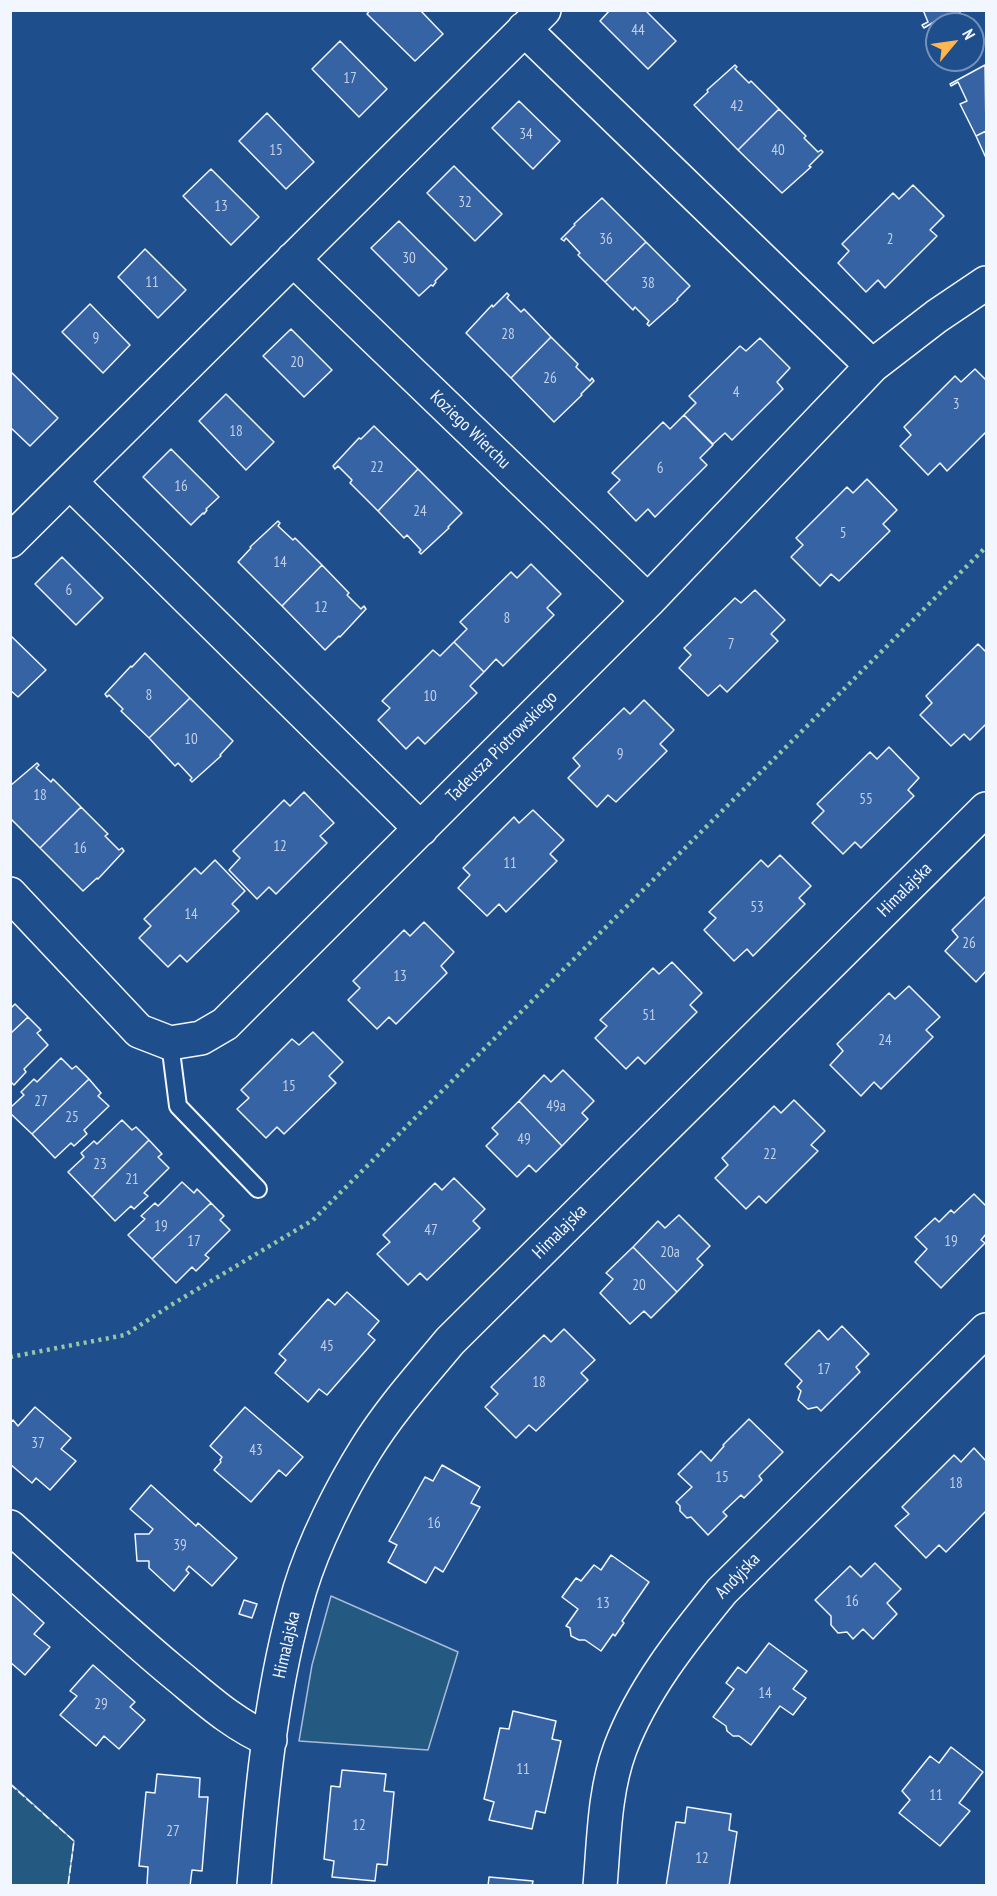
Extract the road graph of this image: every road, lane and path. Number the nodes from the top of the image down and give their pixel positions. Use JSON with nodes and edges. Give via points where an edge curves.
{"nodes":[{"id":1,"x":534,"y":20,"type":"edge"},
{"id":2,"x":293,"y":259,"type":"junction"},
{"id":3,"x":987,"y":283,"type":"edge"},
{"id":4,"x":872,"y":366,"type":"junction"},
{"id":5,"x":71,"y":483,"type":"junction"},
{"id":6,"x":10,"y":541,"type":"edge"},
{"id":7,"x":648,"y":601,"type":"junction"},
{"id":8,"x":987,"y":809,"type":"edge"},
{"id":9,"x":421,"y":829,"type":"junction"},
{"id":10,"x":10,"y":894,"type":"edge"},
{"id":11,"x":170,"y":1043,"type":"junction"},
{"id":12,"x":258,"y":1189,"type":"dead end"},
{"id":13,"x":987,"y":1330,"type":"edge"},
{"id":14,"x":10,"y":1527,"type":"edge"},
{"id":15,"x":270,"y":1740,"type":"junction"},
{"id":16,"x":254,"y":1886,"type":"edge"},
{"id":17,"x":600,"y":1886,"type":"edge"}],
"edges":[{"from":1,"to":2,"type":"street"},
{"from":1,"to":4,"type":"street"},
{"from":2,"to":5,"type":"street"},
{"from":2,"to":7,"type":"street","name":"Koziego Wierchu"},
{"from":3,"to":4,"type":"street","name":"Tadeusza Piotrowskiego"},
{"from":4,"to":7,"type":"street","name":"Tadeusza Piotrowskiego"},
{"from":5,"to":6,"type":"street"},
{"from":5,"to":9,"type":"street"},
{"from":7,"to":9,"type":"street","name":"Tadeusza Piotrowskiego"},
{"from":8,"to":15,"type":"street","name":"Himalajska","via":[[450,1341],[400,1401],[366,1449],[318,1541],[288,1637]]},
{"from":9,"to":11,"type":"street","name":"Tadeusza Piotrowskiego","via":[[225,1024],[201,1038]]},
{"from":10,"to":11,"type":"street","via":[[139,1031]]},
{"from":11,"to":12,"type":"lane","via":[[178,1106]]},
{"from":13,"to":17,"type":"street","name":"Andyjska","via":[[722,1591],[685,1636],[656,1678],[620,1751],[608,1803]]},
{"from":14,"to":15,"type":"street","via":[[207,1700],[234,1722]]},
{"from":15,"to":16,"type":"street","name":"Himalajska"}]}
